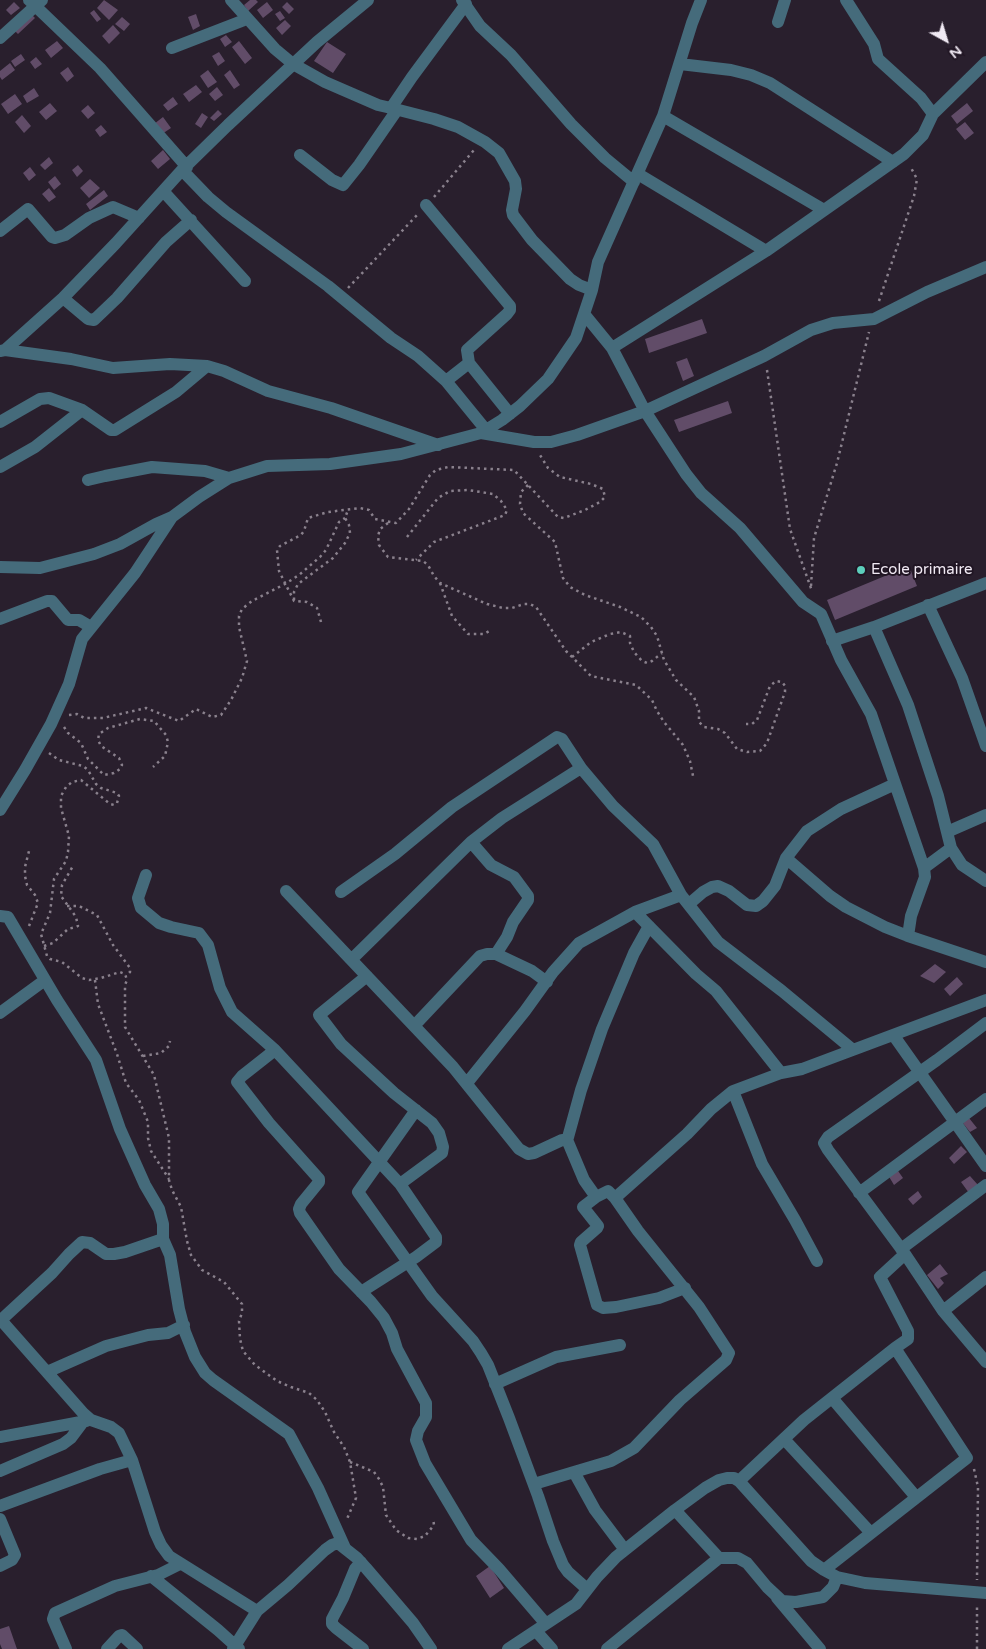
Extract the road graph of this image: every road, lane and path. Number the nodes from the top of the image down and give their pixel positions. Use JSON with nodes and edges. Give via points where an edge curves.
{"nodes":[{"id":1,"x":231,"y":0,"type":"edge"},
{"id":2,"x":368,"y":0,"type":"edge"},
{"id":3,"x":702,"y":0,"type":"edge"},
{"id":4,"x":785,"y":0,"type":"edge"},
{"id":5,"x":846,"y":0,"type":"edge"},
{"id":6,"x":36,"y":2,"type":"edge"},
{"id":7,"x":464,"y":2,"type":"edge"},
{"id":8,"x":247,"y":19,"type":"junction"},
{"id":9,"x":778,"y":22,"type":"dead end"},
{"id":10,"x":0,"y":38,"type":"edge"},
{"id":11,"x":172,"y":48,"type":"dead end"},
{"id":12,"x":293,"y":64,"type":"junction"},
{"id":13,"x":680,"y":64,"type":"junction"},
{"id":14,"x":984,"y":70,"type":"edge"},
{"id":15,"x":394,"y":109,"type":"junction"},
{"id":16,"x":932,"y":114,"type":"junction"},
{"id":17,"x":663,"y":116,"type":"junction"},
{"id":18,"x":481,"y":140,"type":"junction"},
{"id":19,"x":300,"y":154,"type":"dead end"},
{"id":20,"x":904,"y":154,"type":"junction"},
{"id":21,"x":892,"y":162,"type":"junction"},
{"id":22,"x":185,"y":168,"type":"junction"},
{"id":23,"x":636,"y":178,"type":"junction"},
{"id":24,"x":164,"y":192,"type":"junction"},
{"id":25,"x":426,"y":206,"type":"junction"},
{"id":26,"x":824,"y":210,"type":"junction"},
{"id":27,"x":139,"y":218,"type":"junction"},
{"id":28,"x":191,"y":220,"type":"junction"},
{"id":29,"x":0,"y":231,"type":"edge"},
{"id":30,"x":766,"y":251,"type":"junction"},
{"id":31,"x":986,"y":267,"type":"edge"},
{"id":32,"x":245,"y":281,"type":"dead end"},
{"id":33,"x":592,"y":290,"type":"junction"},
{"id":34,"x":340,"y":296,"type":"junction"},
{"id":35,"x":62,"y":298,"type":"junction"},
{"id":36,"x":585,"y":315,"type":"junction"},
{"id":37,"x":874,"y":319,"type":"junction"},
{"id":38,"x":612,"y":348,"type":"junction"},
{"id":39,"x":3,"y":350,"type":"edge"},
{"id":40,"x":764,"y":356,"type":"junction"},
{"id":41,"x":469,"y":363,"type":"junction"},
{"id":42,"x":207,"y":366,"type":"junction"},
{"id":43,"x":446,"y":381,"type":"junction"},
{"id":44,"x":82,"y":410,"type":"junction"},
{"id":45,"x":645,"y":410,"type":"junction"},
{"id":46,"x":510,"y":414,"type":"junction"},
{"id":47,"x":0,"y":422,"type":"edge"},
{"id":48,"x":484,"y":431,"type":"junction"},
{"id":49,"x":534,"y":442,"type":"junction"},
{"id":50,"x":438,"y":445,"type":"junction"},
{"id":51,"x":0,"y":467,"type":"edge"},
{"id":52,"x":229,"y":478,"type":"junction"},
{"id":53,"x":88,"y":480,"type":"dead end"},
{"id":54,"x":528,"y":485,"type":"junction"},
{"id":55,"x":348,"y":510,"type":"junction"},
{"id":56,"x":172,"y":517,"type":"junction"},
{"id":57,"x":345,"y":518,"type":"junction"},
{"id":58,"x":390,"y":523,"type":"junction"},
{"id":59,"x":407,"y":537,"type":"dead end"},
{"id":60,"x":416,"y":560,"type":"junction"},
{"id":61,"x":0,"y":567,"type":"edge"},
{"id":62,"x":440,"y":582,"type":"junction"},
{"id":63,"x":986,"y":583,"type":"edge"},
{"id":64,"x":285,"y":584,"type":"junction"},
{"id":65,"x":811,"y":586,"type":"junction"},
{"id":66,"x":294,"y":601,"type":"junction"},
{"id":67,"x":928,"y":604,"type":"junction"},
{"id":68,"x":821,"y":614,"type":"junction"},
{"id":69,"x":0,"y":620,"type":"edge"},
{"id":70,"x":321,"y":622,"type":"dead end"},
{"id":71,"x":91,"y":627,"type":"junction"},
{"id":72,"x":874,"y":627,"type":"junction"},
{"id":73,"x":491,"y":630,"type":"dead end"},
{"id":74,"x":832,"y":641,"type":"junction"},
{"id":75,"x":662,"y":653,"type":"junction"},
{"id":76,"x":572,"y":657,"type":"junction"},
{"id":77,"x":746,"y":724,"type":"dead end"},
{"id":78,"x":39,"y":746,"type":"junction"},
{"id":79,"x":986,"y":746,"type":"edge"},
{"id":80,"x":154,"y":767,"type":"dead end"},
{"id":81,"x":582,"y":768,"type":"junction"},
{"id":82,"x":693,"y":776,"type":"dead end"},
{"id":83,"x":895,"y":784,"type":"junction"},
{"id":84,"x":0,"y":810,"type":"edge"},
{"id":85,"x":986,"y":815,"type":"edge"},
{"id":86,"x":947,"y":832,"type":"junction"},
{"id":87,"x":471,"y":842,"type":"junction"},
{"id":88,"x":951,"y":848,"type":"junction"},
{"id":89,"x":29,"y":851,"type":"dead end"},
{"id":90,"x":786,"y":858,"type":"junction"},
{"id":91,"x":73,"y":866,"type":"dead end"},
{"id":92,"x":924,"y":868,"type":"junction"},
{"id":93,"x":146,"y":875,"type":"dead end"},
{"id":94,"x":986,"y":881,"type":"edge"},
{"id":95,"x":286,"y":891,"type":"dead end"},
{"id":96,"x":341,"y":892,"type":"dead end"},
{"id":97,"x":685,"y":900,"type":"junction"},
{"id":98,"x":67,"y":906,"type":"junction"},
{"id":99,"x":635,"y":912,"type":"junction"},
{"id":100,"x":0,"y":916,"type":"edge"},
{"id":101,"x":649,"y":926,"type":"junction"},
{"id":102,"x":29,"y":928,"type":"dead end"},
{"id":103,"x":37,"y":936,"type":"dead end"},
{"id":104,"x":908,"y":936,"type":"junction"},
{"id":105,"x":41,"y":940,"type":"junction"},
{"id":106,"x":44,"y":946,"type":"junction"},
{"id":107,"x":496,"y":954,"type":"junction"},
{"id":108,"x":352,"y":960,"type":"junction"},
{"id":109,"x":986,"y":962,"type":"edge"},
{"id":110,"x":126,"y":976,"type":"junction"},
{"id":111,"x":367,"y":976,"type":"junction"},
{"id":112,"x":45,"y":980,"type":"junction"},
{"id":113,"x":94,"y":980,"type":"junction"},
{"id":114,"x":547,"y":982,"type":"junction"},
{"id":115,"x":986,"y":1000,"type":"edge"},
{"id":116,"x":0,"y":1013,"type":"edge"},
{"id":117,"x":986,"y":1023,"type":"edge"},
{"id":118,"x":414,"y":1026,"type":"junction"},
{"id":119,"x":894,"y":1036,"type":"junction"},
{"id":120,"x":170,"y":1041,"type":"dead end"},
{"id":121,"x":852,"y":1048,"type":"junction"},
{"id":122,"x":274,"y":1050,"type":"junction"},
{"id":123,"x":143,"y":1056,"type":"junction"},
{"id":124,"x":921,"y":1072,"type":"junction"},
{"id":125,"x":781,"y":1073,"type":"junction"},
{"id":126,"x":467,"y":1083,"type":"junction"},
{"id":127,"x":732,"y":1091,"type":"junction"},
{"id":128,"x":986,"y":1099,"type":"edge"},
{"id":129,"x":416,"y":1110,"type":"junction"},
{"id":130,"x":954,"y":1121,"type":"junction"},
{"id":131,"x":567,"y":1140,"type":"junction"},
{"id":132,"x":379,"y":1162,"type":"junction"},
{"id":133,"x":986,"y":1166,"type":"edge"},
{"id":134,"x":169,"y":1180,"type":"junction"},
{"id":135,"x":400,"y":1184,"type":"junction"},
{"id":136,"x":986,"y":1185,"type":"edge"},
{"id":137,"x":859,"y":1193,"type":"junction"},
{"id":138,"x":596,"y":1197,"type":"junction"},
{"id":139,"x":615,"y":1198,"type":"junction"},
{"id":140,"x":163,"y":1238,"type":"junction"},
{"id":141,"x":903,"y":1252,"type":"junction"},
{"id":142,"x":817,"y":1261,"type":"dead end"},
{"id":143,"x":408,"y":1262,"type":"junction"},
{"id":144,"x":986,"y":1277,"type":"edge"},
{"id":145,"x":685,"y":1288,"type":"junction"},
{"id":146,"x":361,"y":1292,"type":"junction"},
{"id":147,"x":943,"y":1312,"type":"junction"},
{"id":148,"x":0,"y":1319,"type":"edge"},
{"id":149,"x":184,"y":1325,"type":"junction"},
{"id":150,"x":620,"y":1345,"type":"dead end"},
{"id":151,"x":895,"y":1348,"type":"junction"},
{"id":152,"x":986,"y":1362,"type":"edge"},
{"id":153,"x":47,"y":1372,"type":"junction"},
{"id":154,"x":495,"y":1384,"type":"junction"},
{"id":155,"x":832,"y":1398,"type":"junction"},
{"id":156,"x":87,"y":1421,"type":"junction"},
{"id":157,"x":0,"y":1437,"type":"edge"},
{"id":158,"x":784,"y":1439,"type":"junction"},
{"id":159,"x":967,"y":1458,"type":"junction"},
{"id":160,"x":132,"y":1460,"type":"junction"},
{"id":161,"x":350,"y":1462,"type":"junction"},
{"id":162,"x":0,"y":1471,"type":"edge"},
{"id":163,"x":574,"y":1472,"type":"junction"},
{"id":164,"x":739,"y":1481,"type":"junction"},
{"id":165,"x":534,"y":1484,"type":"junction"},
{"id":166,"x":916,"y":1497,"type":"junction"},
{"id":167,"x":0,"y":1506,"type":"edge"},
{"id":168,"x":675,"y":1510,"type":"junction"},
{"id":169,"x":433,"y":1518,"type":"dead end"},
{"id":170,"x":0,"y":1519,"type":"edge"},
{"id":171,"x":871,"y":1533,"type":"junction"},
{"id":172,"x":338,"y":1536,"type":"junction"},
{"id":173,"x":345,"y":1548,"type":"junction"},
{"id":174,"x":625,"y":1550,"type":"junction"},
{"id":175,"x":719,"y":1558,"type":"junction"},
{"id":176,"x":361,"y":1562,"type":"junction"},
{"id":177,"x":180,"y":1564,"type":"junction"},
{"id":178,"x":0,"y":1566,"type":"edge"},
{"id":179,"x":824,"y":1570,"type":"junction"},
{"id":180,"x":151,"y":1576,"type":"junction"},
{"id":181,"x":837,"y":1577,"type":"junction"},
{"id":182,"x":588,"y":1589,"type":"junction"},
{"id":183,"x":981,"y":1592,"type":"edge"},
{"id":184,"x":777,"y":1598,"type":"junction"},
{"id":185,"x":257,"y":1611,"type":"junction"},
{"id":186,"x":541,"y":1628,"type":"junction"},
{"id":187,"x":235,"y":1648,"type":"edge"},
{"id":188,"x":66,"y":1649,"type":"edge"},
{"id":189,"x":107,"y":1649,"type":"edge"},
{"id":190,"x":137,"y":1649,"type":"edge"},
{"id":191,"x":363,"y":1649,"type":"edge"},
{"id":192,"x":431,"y":1649,"type":"edge"},
{"id":193,"x":508,"y":1649,"type":"edge"},
{"id":194,"x":552,"y":1649,"type":"edge"},
{"id":195,"x":607,"y":1649,"type":"edge"},
{"id":196,"x":820,"y":1649,"type":"edge"},
{"id":197,"x":977,"y":1649,"type":"edge"}],
"edges":[{"from":1,"to":8,"type":"street"},
{"from":2,"to":12,"type":"street"},
{"from":3,"to":13,"type":"street"},
{"from":4,"to":9,"type":"street"},
{"from":5,"to":16,"type":"street","via":[[874,44],[878,60],[917,94]]},
{"from":6,"to":10,"type":"street"},
{"from":6,"to":22,"type":"street","via":[[100,68]]},
{"from":7,"to":15,"type":"street"},
{"from":7,"to":23,"type":"street","via":[[480,26],[511,55],[570,124],[605,158]]},
{"from":8,"to":11,"type":"street"},
{"from":8,"to":12,"type":"street"},
{"from":12,"to":15,"type":"street","via":[[325,82]]},
{"from":12,"to":22,"type":"street"},
{"from":13,"to":17,"type":"street"},
{"from":13,"to":21,"type":"street","via":[[731,70],[770,83]]},
{"from":14,"to":16,"type":"street"},
{"from":15,"to":18,"type":"street","via":[[447,122]]},
{"from":15,"to":19,"type":"street","via":[[375,144],[343,185]]},
{"from":16,"to":20,"type":"street","via":[[923,135]]},
{"from":17,"to":23,"type":"street"},
{"from":17,"to":26,"type":"street"},
{"from":18,"to":25,"type":"path"},
{"from":18,"to":33,"type":"street","via":[[499,153],[512,174],[516,189],[513,215],[525,232],[570,279]]},
{"from":20,"to":21,"type":"street"},
{"from":20,"to":37,"type":"path","via":[[916,179],[914,196]]},
{"from":21,"to":26,"type":"street"},
{"from":22,"to":24,"type":"street"},
{"from":22,"to":34,"type":"street","via":[[208,197],[226,212]]},
{"from":23,"to":30,"type":"street"},
{"from":23,"to":33,"type":"street","via":[[598,262]]},
{"from":24,"to":27,"type":"street"},
{"from":24,"to":28,"type":"street"},
{"from":25,"to":34,"type":"path"},
{"from":25,"to":41,"type":"street","via":[[510,306],[502,319],[468,347]]},
{"from":26,"to":30,"type":"street"},
{"from":27,"to":29,"type":"street","via":[[113,207],[55,238],[28,209]]},
{"from":27,"to":35,"type":"street"},
{"from":28,"to":32,"type":"street"},
{"from":28,"to":35,"type":"street","via":[[166,242],[118,298],[94,320],[88,319]]},
{"from":30,"to":38,"type":"street"},
{"from":31,"to":37,"type":"street"},
{"from":33,"to":36,"type":"street"},
{"from":34,"to":43,"type":"street"},
{"from":35,"to":39,"type":"street"},
{"from":36,"to":38,"type":"street"},
{"from":36,"to":46,"type":"street","via":[[576,338],[548,379]]},
{"from":37,"to":40,"type":"street","via":[[833,323],[811,330]]},
{"from":37,"to":65,"type":"path","via":[[864,346],[838,463],[814,538]]},
{"from":38,"to":45,"type":"street"},
{"from":39,"to":42,"type":"street","via":[[112,368],[170,364]]},
{"from":40,"to":45,"type":"street"},
{"from":40,"to":65,"type":"path","via":[[790,528]]},
{"from":41,"to":43,"type":"street"},
{"from":41,"to":46,"type":"street"},
{"from":42,"to":44,"type":"street","via":[[176,392],[117,429],[111,430]]},
{"from":42,"to":50,"type":"street","via":[[268,391],[331,408]]},
{"from":43,"to":48,"type":"street"},
{"from":44,"to":47,"type":"street","via":[[45,398]]},
{"from":44,"to":51,"type":"street","via":[[35,447]]},
{"from":45,"to":49,"type":"street","via":[[570,437]]},
{"from":45,"to":68,"type":"street","via":[[701,493],[740,528],[803,602]]},
{"from":46,"to":48,"type":"street"},
{"from":48,"to":49,"type":"street"},
{"from":48,"to":50,"type":"street"},
{"from":49,"to":54,"type":"path","via":[[548,468],[560,477],[604,489],[605,497],[564,518],[558,517]]},
{"from":50,"to":52,"type":"street","via":[[330,464],[267,466]]},
{"from":52,"to":53,"type":"street","via":[[205,471],[152,467]]},
{"from":52,"to":56,"type":"street"},
{"from":54,"to":58,"type":"path","via":[[514,470],[448,467],[436,470],[409,509],[396,523]]},
{"from":54,"to":75,"type":"path","via":[[521,492],[523,513],[555,542],[563,578],[585,595],[641,617],[657,636]]},
{"from":55,"to":57,"type":"path"},
{"from":55,"to":58,"type":"path","via":[[369,510],[375,519]]},
{"from":55,"to":64,"type":"path","via":[[308,518],[304,531],[280,546],[277,550],[279,570]]},
{"from":56,"to":61,"type":"street","via":[[94,554],[40,568]]},
{"from":56,"to":71,"type":"street","via":[[136,573]]},
{"from":57,"to":64,"type":"path","via":[[339,522],[320,557]]},
{"from":57,"to":66,"type":"path","via":[[350,533],[345,542],[333,558],[298,584]]},
{"from":58,"to":60,"type":"path","via":[[380,529],[379,545],[388,557]]},
{"from":59,"to":60,"type":"path","via":[[438,498],[450,491],[493,494],[506,510],[505,516],[434,542]]},
{"from":60,"to":62,"type":"path","via":[[428,564]]},
{"from":62,"to":73,"type":"path","via":[[452,616],[468,634],[484,634]]},
{"from":62,"to":76,"type":"path","via":[[487,604],[504,608],[524,604],[536,607]]},
{"from":63,"to":67,"type":"street"},
{"from":64,"to":66,"type":"path"},
{"from":64,"to":80,"type":"path","via":[[252,600],[242,609],[240,627],[247,661],[242,678],[221,715],[212,717],[196,709],[179,721],[146,708],[103,718],[70,715],[64,721],[68,733],[81,743],[88,759],[104,774],[114,774],[122,765],[119,758],[101,746],[99,734],[108,728],[140,719],[154,721],[168,742],[165,756]]},
{"from":65,"to":68,"type":"path"},
{"from":66,"to":70,"type":"path","via":[[307,602],[316,608]]},
{"from":67,"to":72,"type":"street"},
{"from":67,"to":79,"type":"street","via":[[962,678]]},
{"from":68,"to":74,"type":"street"},
{"from":69,"to":71,"type":"street","via":[[52,601],[68,620],[79,620]]},
{"from":71,"to":78,"type":"street","via":[[82,639],[69,684]]},
{"from":72,"to":74,"type":"street"},
{"from":72,"to":86,"type":"street","via":[[908,705]]},
{"from":74,"to":83,"type":"street","via":[[870,714]]},
{"from":75,"to":76,"type":"path","via":[[647,663],[642,661],[634,652],[630,636],[621,632],[591,642]]},
{"from":75,"to":77,"type":"path","via":[[676,680],[694,697],[699,722],[704,727],[725,733],[737,749],[747,752],[760,751],[767,743],[785,692],[782,682],[776,681],[770,686],[757,720]]},
{"from":76,"to":82,"type":"path","via":[[591,676],[636,685],[645,692],[683,744]]},
{"from":78,"to":84,"type":"street"},
{"from":78,"to":105,"type":"path","via":[[59,760],[83,766],[96,784],[119,796],[117,803],[110,804],[81,780],[72,782],[61,796],[69,836],[68,852],[54,879],[50,913]]},
{"from":81,"to":87,"type":"street","via":[[502,818]]},
{"from":81,"to":96,"type":"street","via":[[562,739],[557,737],[452,807],[395,854]]},
{"from":81,"to":97,"type":"street","via":[[614,806],[653,844]]},
{"from":83,"to":90,"type":"street","via":[[840,809],[807,831]]},
{"from":83,"to":92,"type":"street"},
{"from":85,"to":86,"type":"street"},
{"from":86,"to":88,"type":"street"},
{"from":87,"to":107,"type":"street","via":[[491,865],[514,877],[528,896]]},
{"from":87,"to":108,"type":"street"},
{"from":88,"to":92,"type":"street"},
{"from":88,"to":94,"type":"street","via":[[962,866]]},
{"from":89,"to":102,"type":"path","via":[[25,876],[38,903]]},
{"from":90,"to":97,"type":"street","via":[[775,886],[756,906],[747,905],[718,886]]},
{"from":90,"to":104,"type":"street","via":[[846,907]]},
{"from":91,"to":98,"type":"path","via":[[62,886],[61,896]]},
{"from":92,"to":104,"type":"street","via":[[925,877],[911,916]]},
{"from":93,"to":122,"type":"street","via":[[138,898],[141,908],[159,923],[199,933],[208,945],[220,988],[232,1012]]},
{"from":95,"to":108,"type":"street"},
{"from":97,"to":99,"type":"street"},
{"from":97,"to":121,"type":"street","via":[[727,951]]},
{"from":98,"to":106,"type":"path","via":[[76,917],[78,926]]},
{"from":98,"to":110,"type":"path","via":[[79,906],[97,915],[130,968]]},
{"from":99,"to":101,"type":"street"},
{"from":99,"to":114,"type":"street","via":[[579,943]]},
{"from":100,"to":112,"type":"street","via":[[8,917]]},
{"from":101,"to":125,"type":"street","via":[[716,991]]},
{"from":101,"to":131,"type":"street","via":[[602,1029]]},
{"from":103,"to":105,"type":"path"},
{"from":104,"to":109,"type":"street"},
{"from":105,"to":106,"type":"path"},
{"from":106,"to":113,"type":"path","via":[[50,959],[62,962],[82,978]]},
{"from":107,"to":114,"type":"street"},
{"from":107,"to":118,"type":"street","via":[[480,956]]},
{"from":108,"to":111,"type":"street"},
{"from":110,"to":113,"type":"path","via":[[120,972]]},
{"from":110,"to":123,"type":"path","via":[[125,1027]]},
{"from":111,"to":118,"type":"street"},
{"from":111,"to":129,"type":"street","via":[[319,1016],[341,1044]]},
{"from":112,"to":116,"type":"street"},
{"from":112,"to":140,"type":"street","via":[[96,1060],[120,1129],[159,1209]]},
{"from":113,"to":134,"type":"path","via":[[98,1004],[126,1083],[139,1100],[148,1122],[151,1151]]},
{"from":114,"to":126,"type":"street"},
{"from":115,"to":119,"type":"street"},
{"from":117,"to":124,"type":"street"},
{"from":118,"to":126,"type":"street"},
{"from":119,"to":121,"type":"street"},
{"from":119,"to":124,"type":"street"},
{"from":120,"to":123,"type":"path","via":[[161,1053]]},
{"from":121,"to":125,"type":"street"},
{"from":122,"to":132,"type":"street"},
{"from":122,"to":146,"type":"street","via":[[237,1082],[319,1179],[301,1204],[300,1214],[339,1269]]},
{"from":123,"to":134,"type":"path","via":[[154,1075],[169,1138]]},
{"from":124,"to":130,"type":"street"},
{"from":124,"to":137,"type":"street","via":[[824,1143]]},
{"from":125,"to":127,"type":"street"},
{"from":126,"to":131,"type":"street","via":[[523,1152],[534,1153]]},
{"from":127,"to":139,"type":"street"},
{"from":127,"to":142,"type":"street","via":[[762,1164]]},
{"from":128,"to":130,"type":"street"},
{"from":129,"to":132,"type":"street"},
{"from":129,"to":135,"type":"street","via":[[436,1128],[443,1150]]},
{"from":130,"to":133,"type":"street"},
{"from":130,"to":137,"type":"street"},
{"from":131,"to":138,"type":"street","via":[[584,1180]]},
{"from":132,"to":135,"type":"street"},
{"from":132,"to":143,"type":"street","via":[[358,1192]]},
{"from":134,"to":161,"type":"path","via":[[180,1207],[191,1255],[202,1270],[224,1282],[242,1304],[239,1320],[243,1351],[254,1365],[277,1381],[309,1393],[317,1400]]},
{"from":135,"to":143,"type":"street","via":[[437,1239]]},
{"from":136,"to":141,"type":"street"},
{"from":137,"to":141,"type":"street"},
{"from":138,"to":139,"type":"street","via":[[608,1191]]},
{"from":138,"to":145,"type":"street","via":[[583,1207],[598,1226],[580,1245],[597,1305],[616,1307],[659,1298]]},
{"from":139,"to":145,"type":"street"},
{"from":140,"to":148,"type":"street","via":[[114,1254],[106,1254],[90,1243],[82,1242]]},
{"from":140,"to":149,"type":"street","via":[[170,1255]]},
{"from":141,"to":147,"type":"street"},
{"from":141,"to":151,"type":"street","via":[[880,1277],[908,1331],[908,1339]]},
{"from":143,"to":146,"type":"street"},
{"from":143,"to":154,"type":"street","via":[[432,1296],[473,1341]]},
{"from":144,"to":147,"type":"street"},
{"from":145,"to":163,"type":"street","via":[[729,1353],[728,1357],[634,1448],[611,1461]]},
{"from":146,"to":186,"type":"street","via":[[384,1318],[426,1404],[426,1417],[416,1440],[426,1463],[471,1540],[499,1569]]},
{"from":147,"to":152,"type":"street"},
{"from":148,"to":153,"type":"street"},
{"from":149,"to":153,"type":"street","via":[[168,1333],[148,1334],[106,1346]]},
{"from":149,"to":172,"type":"street","via":[[190,1345],[205,1373],[289,1434],[318,1488]]},
{"from":150,"to":154,"type":"street","via":[[556,1358]]},
{"from":151,"to":155,"type":"street"},
{"from":151,"to":159,"type":"street"},
{"from":153,"to":156,"type":"street"},
{"from":154,"to":165,"type":"street"},
{"from":155,"to":158,"type":"street"},
{"from":155,"to":166,"type":"street"},
{"from":156,"to":157,"type":"street"},
{"from":156,"to":160,"type":"street","via":[[119,1432]]},
{"from":156,"to":162,"type":"street","via":[[63,1444]]},
{"from":158,"to":164,"type":"street"},
{"from":158,"to":171,"type":"street"},
{"from":159,"to":166,"type":"street"},
{"from":159,"to":183,"type":"path","via":[[978,1488]]},
{"from":160,"to":167,"type":"street"},
{"from":160,"to":177,"type":"street","via":[[161,1545]]},
{"from":161,"to":169,"type":"path","via":[[374,1472],[379,1479],[386,1515],[396,1530],[408,1538],[417,1539],[425,1536],[434,1525]]},
{"from":161,"to":172,"type":"path","via":[[356,1498]]},
{"from":163,"to":165,"type":"street"},
{"from":163,"to":174,"type":"street","via":[[595,1510]]},
{"from":164,"to":168,"type":"street","via":[[734,1478],[719,1480]]},
{"from":164,"to":179,"type":"street","via":[[811,1561]]},
{"from":165,"to":182,"type":"street","via":[[563,1565]]},
{"from":166,"to":171,"type":"street"},
{"from":168,"to":174,"type":"street"},
{"from":168,"to":175,"type":"street"},
{"from":170,"to":178,"type":"street","via":[[15,1556]]},
{"from":171,"to":179,"type":"street"},
{"from":172,"to":173,"type":"street"},
{"from":173,"to":176,"type":"street"},
{"from":173,"to":185,"type":"street","via":[[332,1545]]},
{"from":174,"to":182,"type":"street"},
{"from":175,"to":184,"type":"street","via":[[738,1558],[747,1563]]},
{"from":175,"to":195,"type":"street"},
{"from":176,"to":191,"type":"street","via":[[332,1624]]},
{"from":176,"to":192,"type":"street"},
{"from":177,"to":180,"type":"street"},
{"from":177,"to":185,"type":"street"},
{"from":179,"to":181,"type":"street"},
{"from":180,"to":187,"type":"street","via":[[218,1630]]},
{"from":180,"to":188,"type":"street","via":[[116,1586],[55,1613],[53,1619]]},
{"from":181,"to":183,"type":"street","via":[[864,1583]]},
{"from":181,"to":184,"type":"street","via":[[827,1594],[817,1599],[789,1602]]},
{"from":182,"to":186,"type":"street","via":[[576,1604]]},
{"from":183,"to":197,"type":"path"},
{"from":184,"to":196,"type":"street"},
{"from":185,"to":187,"type":"street"},
{"from":186,"to":193,"type":"street"},
{"from":186,"to":194,"type":"street"},
{"from":189,"to":190,"type":"street","via":[[122,1635]]}]}
